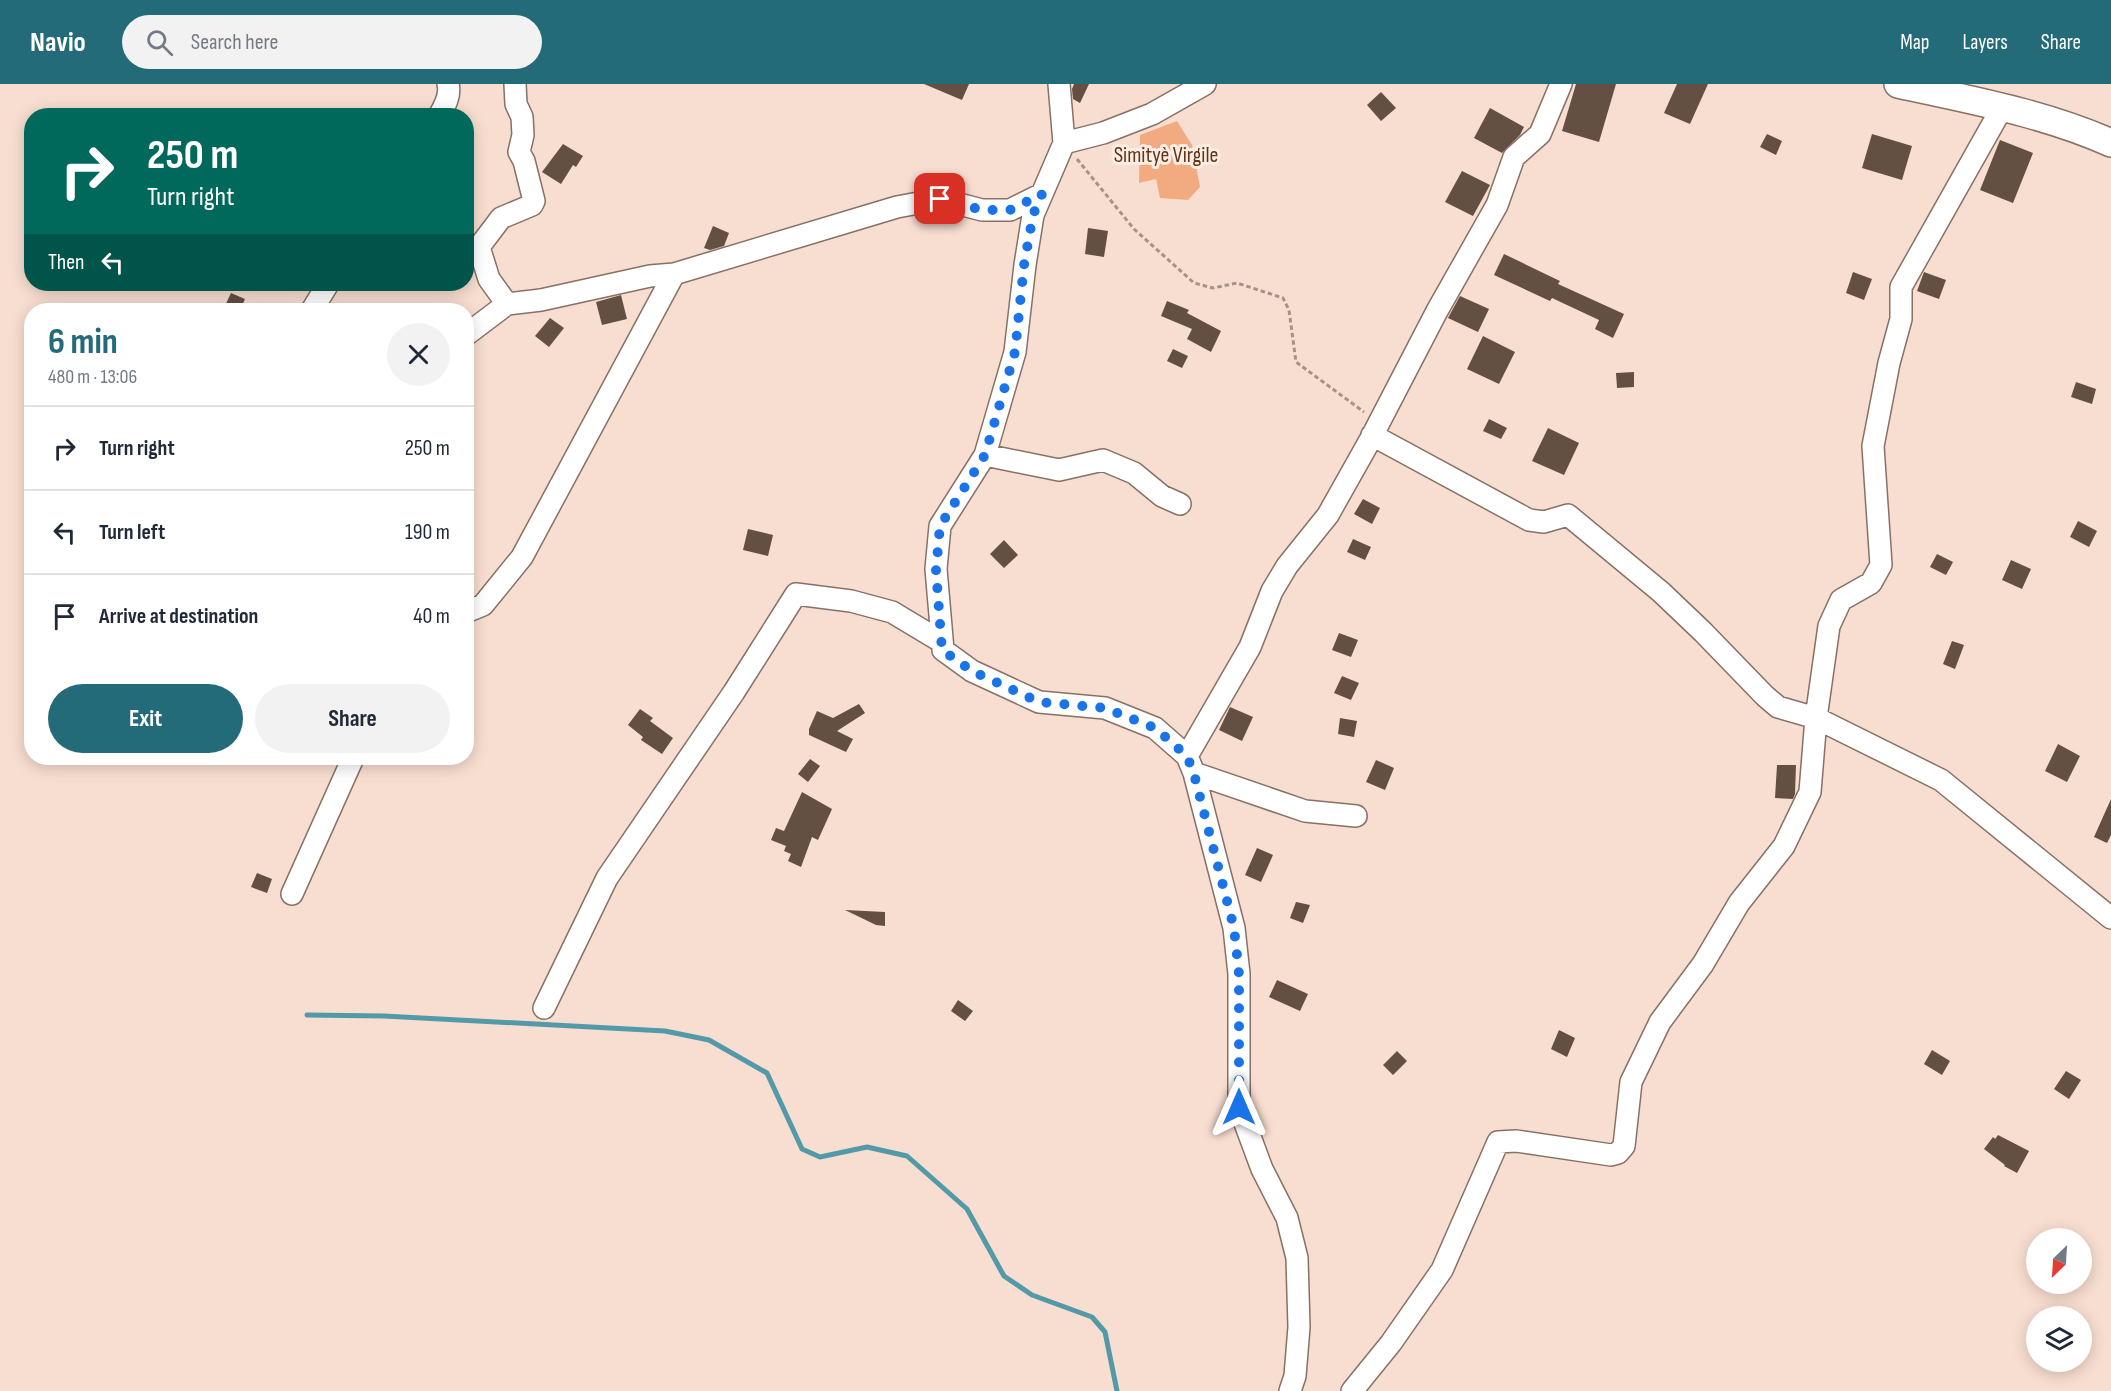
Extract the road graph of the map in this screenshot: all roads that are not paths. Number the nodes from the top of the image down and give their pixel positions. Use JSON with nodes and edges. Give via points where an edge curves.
{"nodes":[{"id":1,"x":448,"y":84,"type":"edge"},
{"id":2,"x":515,"y":84,"type":"edge"},
{"id":3,"x":1059,"y":84,"type":"edge"},
{"id":4,"x":1205,"y":84,"type":"edge"},
{"id":5,"x":1561,"y":84,"type":"edge"},
{"id":6,"x":1898,"y":84,"type":"edge"},
{"id":7,"x":2003,"y":106,"type":"junction"},
{"id":8,"x":444,"y":108,"type":"edge"},
{"id":9,"x":1064,"y":143,"type":"junction"},
{"id":10,"x":2111,"y":143,"type":"edge"},
{"id":11,"x":1042,"y":194,"type":"junction"},
{"id":12,"x":674,"y":274,"type":"junction"},
{"id":13,"x":507,"y":304,"type":"junction"},
{"id":14,"x":474,"y":329,"type":"edge"},
{"id":15,"x":1371,"y":438,"type":"junction"},
{"id":16,"x":985,"y":455,"type":"junction"},
{"id":17,"x":1180,"y":504,"type":"dead end"},
{"id":18,"x":474,"y":609,"type":"edge"},
{"id":19,"x":942,"y":642,"type":"junction"},
{"id":20,"x":1816,"y":718,"type":"junction"},
{"id":21,"x":349,"y":765,"type":"edge"},
{"id":22,"x":1190,"y":765,"type":"junction"},
{"id":23,"x":1356,"y":816,"type":"dead end"},
{"id":24,"x":292,"y":894,"type":"dead end"},
{"id":25,"x":2111,"y":918,"type":"edge"},
{"id":26,"x":544,"y":1008,"type":"dead end"},
{"id":27,"x":1290,"y":1391,"type":"edge"},
{"id":28,"x":1352,"y":1391,"type":"edge"}],
"edges":[{"from":1,"to":8,"type":"street","via":[[450,91]]},
{"from":2,"to":13,"type":"street","via":[[516,104],[522,117],[519,152],[534,201],[532,206],[501,218],[479,248],[489,279]]},
{"from":3,"to":9,"type":"street"},
{"from":4,"to":9,"type":"street","via":[[1152,114]]},
{"from":5,"to":15,"type":"street","via":[[1540,134],[1515,157],[1497,205]]},
{"from":6,"to":7,"type":"main road"},
{"from":7,"to":10,"type":"main road"},
{"from":7,"to":20,"type":"street","via":[[1901,287],[1901,319],[1873,446],[1881,565],[1870,583],[1841,600],[1828,627]]},
{"from":9,"to":11,"type":"street"},
{"from":11,"to":12,"type":"street","via":[[1010,210],[982,210],[940,199],[897,207]]},
{"from":11,"to":16,"type":"street","via":[[1033,215],[1024,265],[1015,352]]},
{"from":12,"to":13,"type":"street"},
{"from":12,"to":18,"type":"street","via":[[522,557],[483,605]]},
{"from":13,"to":14,"type":"street"},
{"from":15,"to":20,"type":"street","via":[[1529,520],[1544,522],[1568,515],[1669,600],[1778,707]]},
{"from":15,"to":22,"type":"street","via":[[1328,515],[1272,591],[1250,647]]},
{"from":16,"to":17,"type":"street","via":[[1059,470],[1103,460],[1134,473],[1162,496]]},
{"from":16,"to":19,"type":"street","via":[[940,526],[936,570]]},
{"from":19,"to":22,"type":"street","via":[[942,650],[972,671],[1039,702],[1105,708],[1155,728]]},
{"from":19,"to":26,"type":"street","via":[[892,612],[851,601],[796,594],[607,878]]},
{"from":20,"to":25,"type":"street","via":[[1941,780]]},
{"from":20,"to":28,"type":"street","via":[[1810,792],[1784,846],[1739,903],[1703,964],[1660,1022],[1631,1082],[1623,1146],[1611,1155],[1516,1141],[1498,1142],[1442,1270]]},
{"from":21,"to":24,"type":"street"},
{"from":22,"to":23,"type":"street","via":[[1305,812]]},
{"from":22,"to":27,"type":"street","via":[[1234,928],[1239,974],[1239,1107],[1262,1169],[1287,1218],[1297,1258],[1299,1327]]}]}
